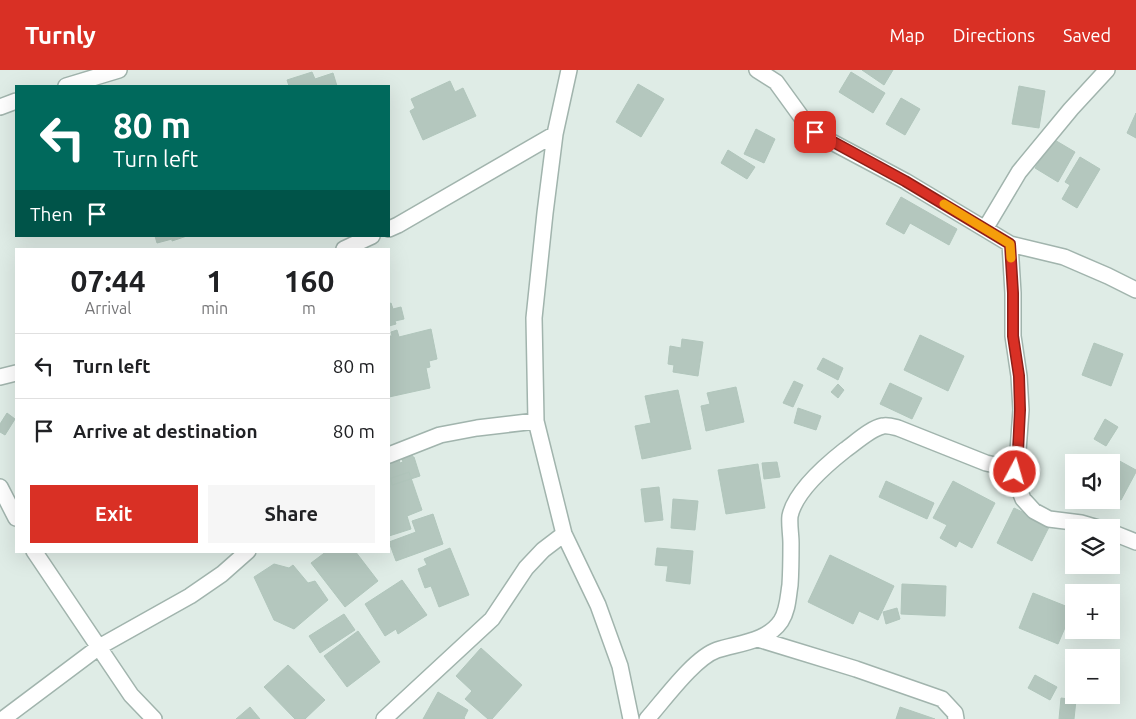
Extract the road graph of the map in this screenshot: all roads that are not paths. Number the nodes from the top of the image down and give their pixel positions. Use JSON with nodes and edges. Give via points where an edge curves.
{"nodes":[{"id":1,"x":120,"y":70,"type":"edge"},
{"id":2,"x":569,"y":70,"type":"edge"},
{"id":3,"x":757,"y":70,"type":"edge"},
{"id":4,"x":1107,"y":70,"type":"edge"},
{"id":5,"x":773,"y":76,"type":"edge"},
{"id":6,"x":69,"y":85,"type":"edge"},
{"id":7,"x":15,"y":101,"type":"edge"},
{"id":8,"x":0,"y":107,"type":"edge"},
{"id":9,"x":555,"y":134,"type":"junction"},
{"id":10,"x":390,"y":229,"type":"edge"},
{"id":11,"x":985,"y":229,"type":"junction"},
{"id":12,"x":370,"y":237,"type":"edge"},
{"id":13,"x":1010,"y":244,"type":"junction"},
{"id":14,"x":346,"y":248,"type":"edge"},
{"id":15,"x":1136,"y":290,"type":"edge"},
{"id":16,"x":15,"y":373,"type":"edge"},
{"id":17,"x":0,"y":377,"type":"edge"},
{"id":18,"x":536,"y":421,"type":"junction"},
{"id":19,"x":390,"y":455,"type":"edge"},
{"id":20,"x":1013,"y":460,"type":"junction"},
{"id":21,"x":0,"y":487,"type":"edge"},
{"id":22,"x":15,"y":516,"type":"edge"},
{"id":23,"x":1065,"y":521,"type":"edge"},
{"id":24,"x":564,"y":534,"type":"junction"},
{"id":25,"x":1120,"y":536,"type":"edge"},
{"id":26,"x":1136,"y":542,"type":"edge"},
{"id":27,"x":35,"y":553,"type":"edge"},
{"id":28,"x":246,"y":553,"type":"edge"},
{"id":29,"x":758,"y":638,"type":"junction"},
{"id":30,"x":99,"y":647,"type":"junction"},
{"id":31,"x":3,"y":719,"type":"edge"},
{"id":32,"x":154,"y":719,"type":"edge"},
{"id":33,"x":384,"y":719,"type":"edge"},
{"id":34,"x":631,"y":719,"type":"edge"},
{"id":35,"x":647,"y":719,"type":"edge"},
{"id":36,"x":956,"y":719,"type":"edge"}],
"edges":[{"from":1,"to":6,"type":"street"},
{"from":2,"to":9,"type":"street"},
{"from":3,"to":5,"type":"street"},
{"from":4,"to":11,"type":"street","via":[[1019,172]]},
{"from":5,"to":11,"type":"street","via":[[815,132]]},
{"from":7,"to":8,"type":"street"},
{"from":9,"to":10,"type":"street"},
{"from":9,"to":18,"type":"street","via":[[534,318]]},
{"from":11,"to":13,"type":"street"},
{"from":12,"to":14,"type":"street"},
{"from":13,"to":15,"type":"street","via":[[1064,257]]},
{"from":13,"to":20,"type":"street","via":[[1013,336],[1020,410],[1018,451]]},
{"from":16,"to":17,"type":"street"},
{"from":18,"to":19,"type":"street","via":[[440,435]]},
{"from":18,"to":24,"type":"street"},
{"from":20,"to":23,"type":"street","via":[[1023,499],[1034,511],[1049,519]]},
{"from":20,"to":29,"type":"street","via":[[995,465],[898,428],[883,426],[872,430],[818,472],[796,502],[790,517],[792,563],[786,610],[780,622]]},
{"from":21,"to":22,"type":"street"},
{"from":24,"to":33,"type":"street","via":[[526,568],[492,619]]},
{"from":24,"to":34,"type":"street","via":[[598,606],[620,666]]},
{"from":25,"to":26,"type":"street"},
{"from":27,"to":30,"type":"street"},
{"from":28,"to":30,"type":"street","via":[[190,596]]},
{"from":29,"to":35,"type":"street","via":[[715,650],[703,658]]},
{"from":29,"to":36,"type":"street","via":[[942,699]]},
{"from":30,"to":31,"type":"street"},
{"from":30,"to":32,"type":"street","via":[[130,694]]}]}
